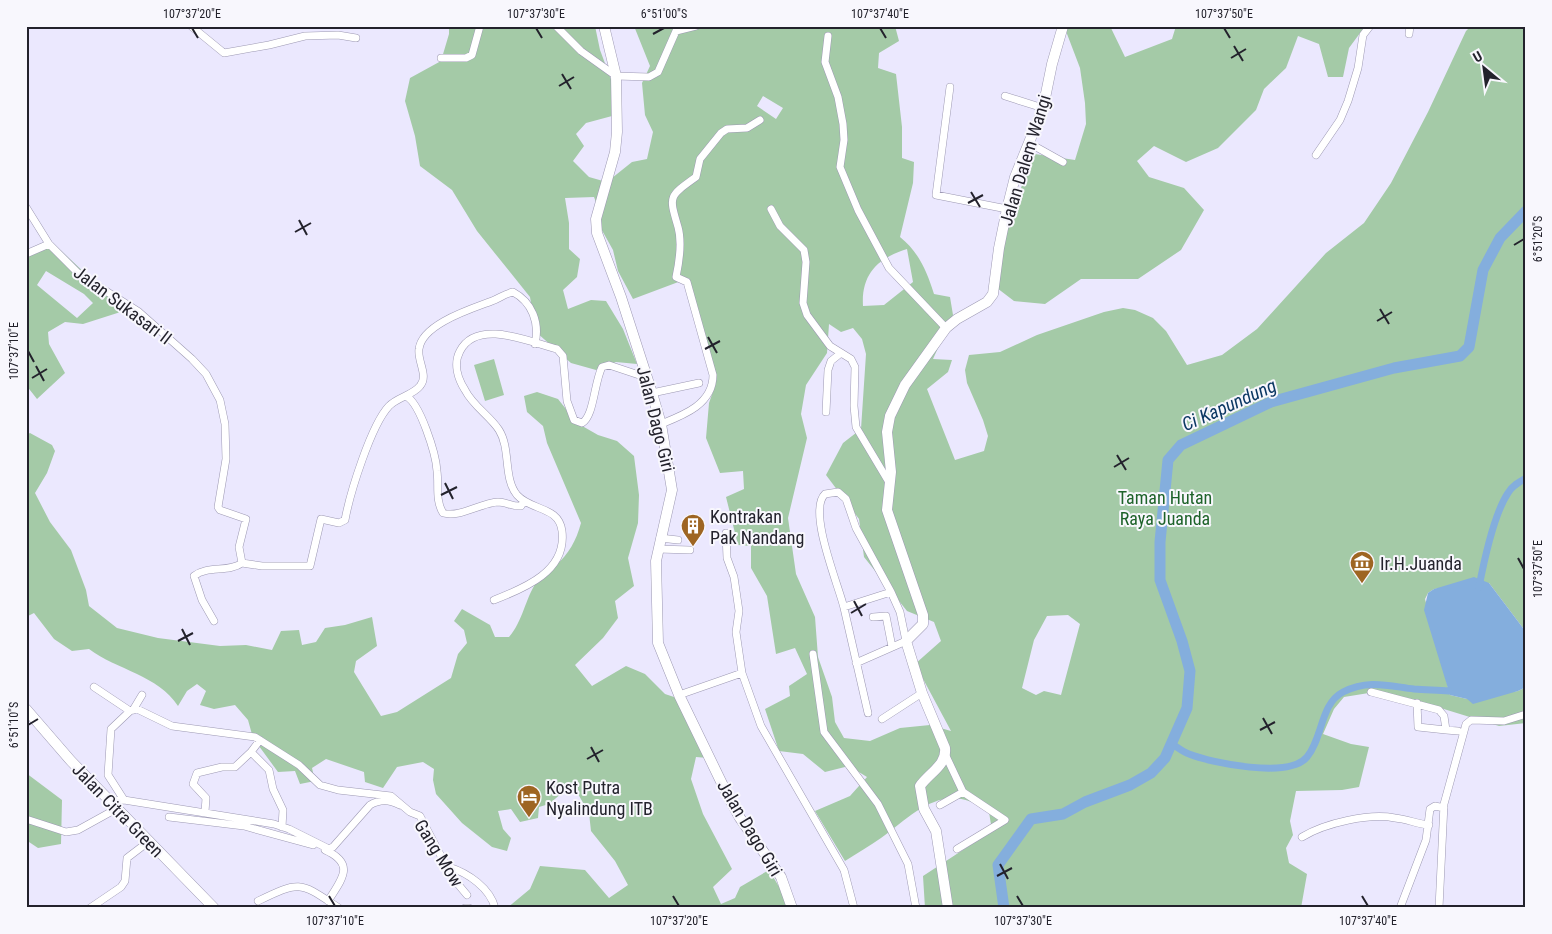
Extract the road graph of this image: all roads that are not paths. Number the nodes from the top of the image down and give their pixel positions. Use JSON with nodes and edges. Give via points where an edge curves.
{"nodes":[{"id":1,"x":191,"y":26,"type":"edge"},
{"id":2,"x":480,"y":26,"type":"edge"},
{"id":3,"x":556,"y":26,"type":"edge"},
{"id":4,"x":604,"y":26,"type":"edge"},
{"id":5,"x":696,"y":26,"type":"edge"},
{"id":6,"x":1063,"y":26,"type":"edge"},
{"id":7,"x":1370,"y":26,"type":"edge"},
{"id":8,"x":1410,"y":26,"type":"edge"},
{"id":9,"x":1408,"y":34,"type":"dead end"},
{"id":10,"x":828,"y":36,"type":"dead end"},
{"id":11,"x":356,"y":38,"type":"dead end"},
{"id":12,"x":441,"y":58,"type":"dead end"},
{"id":13,"x":616,"y":76,"type":"junction"},
{"id":14,"x":950,"y":87,"type":"dead end"},
{"id":15,"x":1005,"y":96,"type":"dead end"},
{"id":16,"x":1043,"y":108,"type":"junction"},
{"id":17,"x":760,"y":120,"type":"dead end"},
{"id":18,"x":1030,"y":143,"type":"junction"},
{"id":19,"x":1316,"y":155,"type":"dead end"},
{"id":20,"x":1064,"y":162,"type":"dead end"},
{"id":21,"x":26,"y":208,"type":"edge"},
{"id":22,"x":771,"y":209,"type":"dead end"},
{"id":23,"x":1007,"y":209,"type":"junction"},
{"id":24,"x":49,"y":244,"type":"junction"},
{"id":25,"x":26,"y":254,"type":"edge"},
{"id":26,"x":946,"y":328,"type":"junction"},
{"id":27,"x":536,"y":344,"type":"junction"},
{"id":28,"x":841,"y":354,"type":"junction"},
{"id":29,"x":648,"y":378,"type":"junction"},
{"id":30,"x":699,"y":383,"type":"dead end"},
{"id":31,"x":652,"y":393,"type":"junction"},
{"id":32,"x":406,"y":396,"type":"junction"},
{"id":33,"x":826,"y":412,"type":"dead end"},
{"id":34,"x":661,"y":424,"type":"junction"},
{"id":35,"x":890,"y":484,"type":"junction"},
{"id":36,"x":524,"y":501,"type":"junction"},
{"id":37,"x":726,"y":532,"type":"dead end"},
{"id":38,"x":660,"y":538,"type":"junction"},
{"id":39,"x":678,"y":540,"type":"dead end"},
{"id":40,"x":658,"y":548,"type":"junction"},
{"id":41,"x":690,"y":550,"type":"dead end"},
{"id":42,"x":242,"y":563,"type":"junction"},
{"id":43,"x":891,"y":592,"type":"junction"},
{"id":44,"x":494,"y":600,"type":"dead end"},
{"id":45,"x":844,"y":607,"type":"junction"},
{"id":46,"x":873,"y":617,"type":"dead end"},
{"id":47,"x":214,"y":622,"type":"dead end"},
{"id":48,"x":906,"y":640,"type":"junction"},
{"id":49,"x":892,"y":647,"type":"junction"},
{"id":50,"x":813,"y":654,"type":"dead end"},
{"id":51,"x":856,"y":663,"type":"junction"},
{"id":52,"x":742,"y":673,"type":"junction"},
{"id":53,"x":94,"y":687,"type":"dead end"},
{"id":54,"x":1371,"y":692,"type":"dead end"},
{"id":55,"x":922,"y":693,"type":"junction"},
{"id":56,"x":142,"y":695,"type":"dead end"},
{"id":57,"x":679,"y":695,"type":"junction"},
{"id":58,"x":1416,"y":703,"type":"junction"},
{"id":59,"x":26,"y":709,"type":"edge"},
{"id":60,"x":131,"y":711,"type":"junction"},
{"id":61,"x":868,"y":713,"type":"dead end"},
{"id":62,"x":1526,"y":714,"type":"edge"},
{"id":63,"x":882,"y":719,"type":"dead end"},
{"id":64,"x":1446,"y":730,"type":"junction"},
{"id":65,"x":1458,"y":731,"type":"dead end"},
{"id":66,"x":260,"y":740,"type":"junction"},
{"id":67,"x":251,"y":752,"type":"junction"},
{"id":68,"x":946,"y":756,"type":"junction"},
{"id":69,"x":189,"y":771,"type":"dead end"},
{"id":70,"x":199,"y":772,"type":"junction"},
{"id":71,"x":963,"y":792,"type":"junction"},
{"id":72,"x":124,"y":800,"type":"junction"},
{"id":73,"x":940,"y":804,"type":"dead end"},
{"id":74,"x":113,"y":805,"type":"junction"},
{"id":75,"x":1444,"y":806,"type":"junction"},
{"id":76,"x":408,"y":810,"type":"junction"},
{"id":77,"x":205,"y":812,"type":"junction"},
{"id":78,"x":169,"y":818,"type":"dead end"},
{"id":79,"x":26,"y":819,"type":"edge"},
{"id":80,"x":1429,"y":825,"type":"junction"},
{"id":81,"x":282,"y":826,"type":"junction"},
{"id":82,"x":1302,"y":836,"type":"dead end"},
{"id":83,"x":148,"y":842,"type":"junction"},
{"id":84,"x":957,"y":849,"type":"dead end"},
{"id":85,"x":449,"y":867,"type":"junction"},
{"id":86,"x":467,"y":895,"type":"dead end"},
{"id":87,"x":258,"y":901,"type":"dead end"},
{"id":88,"x":328,"y":901,"type":"junction"},
{"id":89,"x":90,"y":908,"type":"edge"},
{"id":90,"x":214,"y":908,"type":"edge"},
{"id":91,"x":339,"y":908,"type":"edge"},
{"id":92,"x":464,"y":908,"type":"edge"},
{"id":93,"x":469,"y":908,"type":"edge"},
{"id":94,"x":496,"y":908,"type":"edge"},
{"id":95,"x":792,"y":908,"type":"edge"},
{"id":96,"x":854,"y":908,"type":"edge"},
{"id":97,"x":916,"y":908,"type":"edge"},
{"id":98,"x":948,"y":908,"type":"edge"},
{"id":99,"x":1400,"y":908,"type":"edge"},
{"id":100,"x":1439,"y":908,"type":"edge"}],
"edges":[{"from":1,"to":11,"type":"street","via":[[224,53],[305,36]]},
{"from":2,"to":12,"type":"street","via":[[472,54],[466,58]]},
{"from":3,"to":13,"type":"street","via":[[581,51]]},
{"from":4,"to":13,"type":"street","name":"Jalan Dago Giri"},
{"from":5,"to":13,"type":"street","via":[[676,32],[658,72],[649,77]]},
{"from":6,"to":16,"type":"street","name":"Jalan Dalem Wangi"},
{"from":7,"to":19,"type":"street","via":[[1363,35],[1348,101],[1340,120]]},
{"from":8,"to":9,"type":"street"},
{"from":10,"to":26,"type":"street","via":[[825,62],[838,97],[844,140],[840,167],[858,210],[889,268]]},
{"from":13,"to":29,"type":"street","name":"Jalan Dago Giri","via":[[615,152],[596,219],[597,233]]},
{"from":14,"to":23,"type":"street","via":[[936,195]]},
{"from":15,"to":16,"type":"street"},
{"from":16,"to":18,"type":"street","name":"Jalan Dalem Wangi"},
{"from":17,"to":34,"type":"street","via":[[747,128],[721,133],[700,160],[696,177],[681,188],[672,201],[673,216],[679,228],[676,277],[687,282],[713,385],[698,406]]},
{"from":18,"to":20,"type":"street"},
{"from":18,"to":23,"type":"street","name":"Jalan Dalem Wangi","via":[[1015,177]]},
{"from":21,"to":24,"type":"street","name":"Jalan Sukasari II"},
{"from":22,"to":28,"type":"street","via":[[780,226],[804,250],[803,302],[807,315],[830,346]]},
{"from":23,"to":26,"type":"street","name":"Jalan Dalem Wangi","via":[[991,299]]},
{"from":24,"to":25,"type":"street"},
{"from":24,"to":42,"type":"street","name":"Jalan Sukasari II","via":[[78,274],[139,312],[206,374],[220,400],[225,432],[226,459],[218,507],[246,520],[239,547]]},
{"from":26,"to":35,"type":"street","name":"Jalan Dalem Wangi","via":[[905,385],[890,416],[887,432]]},
{"from":27,"to":29,"type":"street","via":[[557,349],[563,356],[569,410],[578,422],[585,422],[590,414],[595,384],[602,367],[609,365]]},
{"from":27,"to":32,"type":"street","via":[[537,325],[528,304],[513,292],[505,293],[464,311],[422,338],[418,351],[424,379]]},
{"from":27,"to":36,"type":"street","via":[[492,333],[464,344],[456,362],[466,393],[499,430],[512,486]]},
{"from":28,"to":33,"type":"street","via":[[831,361],[828,370]]},
{"from":28,"to":35,"type":"street","via":[[851,359],[855,367],[856,428]]},
{"from":29,"to":31,"type":"street","name":"Jalan Dago Giri"},
{"from":30,"to":31,"type":"street"},
{"from":31,"to":34,"type":"street","name":"Jalan Dago Giri"},
{"from":32,"to":36,"type":"street","via":[[416,405],[427,434],[437,469],[438,504],[443,513],[454,514],[497,502],[516,507]]},
{"from":32,"to":42,"type":"street","via":[[396,400],[382,416],[360,467],[344,522],[321,519],[310,566]]},
{"from":34,"to":38,"type":"street","name":"Jalan Dago Giri","via":[[672,490]]},
{"from":35,"to":48,"type":"street","name":"Jalan Dalem Wangi","via":[[886,500],[889,520],[923,614],[923,624]]},
{"from":36,"to":44,"type":"street","via":[[550,512],[561,524],[563,533],[559,556],[554,566],[540,577]]},
{"from":37,"to":52,"type":"street","via":[[726,558],[734,577],[739,611],[736,632]]},
{"from":38,"to":39,"type":"street"},
{"from":38,"to":40,"type":"street","name":"Jalan Dago Giri"},
{"from":40,"to":41,"type":"street"},
{"from":40,"to":57,"type":"street","name":"Jalan Dago Giri","via":[[655,583],[658,643]]},
{"from":42,"to":47,"type":"street","via":[[232,568],[208,569],[194,576]]},
{"from":43,"to":45,"type":"street"},
{"from":43,"to":45,"type":"street","via":[[856,528],[846,499],[838,492],[829,492],[820,502],[822,526]]},
{"from":43,"to":48,"type":"street","via":[[900,612]]},
{"from":45,"to":51,"type":"street"},
{"from":46,"to":49,"type":"street","via":[[886,616]]},
{"from":48,"to":49,"type":"street"},
{"from":48,"to":55,"type":"street"},
{"from":49,"to":51,"type":"street"},
{"from":50,"to":97,"type":"street","via":[[824,732],[878,804],[908,864]]},
{"from":51,"to":61,"type":"street"},
{"from":52,"to":57,"type":"street"},
{"from":52,"to":96,"type":"street","via":[[761,726],[844,870]]},
{"from":53,"to":60,"type":"street","name":"Gang Mow"},
{"from":54,"to":58,"type":"street"},
{"from":55,"to":63,"type":"street"},
{"from":55,"to":68,"type":"street"},
{"from":56,"to":60,"type":"street"},
{"from":57,"to":95,"type":"street","name":"Jalan Dago Giri","via":[[740,818],[781,877]]},
{"from":58,"to":64,"type":"street","via":[[1438,710],[1444,716]]},
{"from":58,"to":64,"type":"street","via":[[1418,727]]},
{"from":59,"to":74,"type":"street","name":"Jalan Citra Green"},
{"from":60,"to":66,"type":"street","name":"Gang Mow","via":[[139,710],[172,726]]},
{"from":60,"to":72,"type":"street","via":[[111,728],[109,744],[108,776]]},
{"from":62,"to":75,"type":"street","via":[[1504,721],[1468,722]]},
{"from":64,"to":65,"type":"street"},
{"from":66,"to":67,"type":"street"},
{"from":66,"to":76,"type":"street","name":"Gang Mow","via":[[299,765],[320,785],[338,790],[386,794]]},
{"from":67,"to":70,"type":"street","via":[[235,767]]},
{"from":67,"to":81,"type":"street","via":[[270,770],[273,789],[283,810]]},
{"from":68,"to":71,"type":"street"},
{"from":68,"to":98,"type":"street","via":[[920,786],[924,809],[936,831]]},
{"from":69,"to":70,"type":"street"},
{"from":70,"to":77,"type":"street","via":[[193,784],[206,798]]},
{"from":71,"to":73,"type":"street"},
{"from":71,"to":84,"type":"street","via":[[1006,820]]},
{"from":72,"to":74,"type":"street"},
{"from":72,"to":77,"type":"street"},
{"from":74,"to":79,"type":"street","via":[[78,830],[66,832]]},
{"from":74,"to":83,"type":"street","name":"Jalan Citra Green"},
{"from":75,"to":80,"type":"street","via":[[1432,807]]},
{"from":75,"to":100,"type":"street"},
{"from":76,"to":81,"type":"street","via":[[388,800],[376,802],[364,810],[332,848]]},
{"from":76,"to":85,"type":"street","name":"Gang Mow","via":[[420,816]]},
{"from":77,"to":81,"type":"street"},
{"from":78,"to":88,"type":"street","via":[[266,831],[338,856],[344,873]]},
{"from":80,"to":82,"type":"street","via":[[1390,817],[1351,820],[1318,827]]},
{"from":80,"to":99,"type":"street"},
{"from":83,"to":89,"type":"street","via":[[127,858],[125,881],[121,887]]},
{"from":83,"to":90,"type":"street","name":"Jalan Citra Green"},
{"from":85,"to":86,"type":"street","name":"Gang Mow","via":[[452,877]]},
{"from":85,"to":94,"type":"street","via":[[462,871],[486,890]]},
{"from":87,"to":88,"type":"street","via":[[294,886],[302,886]]},
{"from":88,"to":91,"type":"street"},
{"from":92,"to":93,"type":"street"}]}
